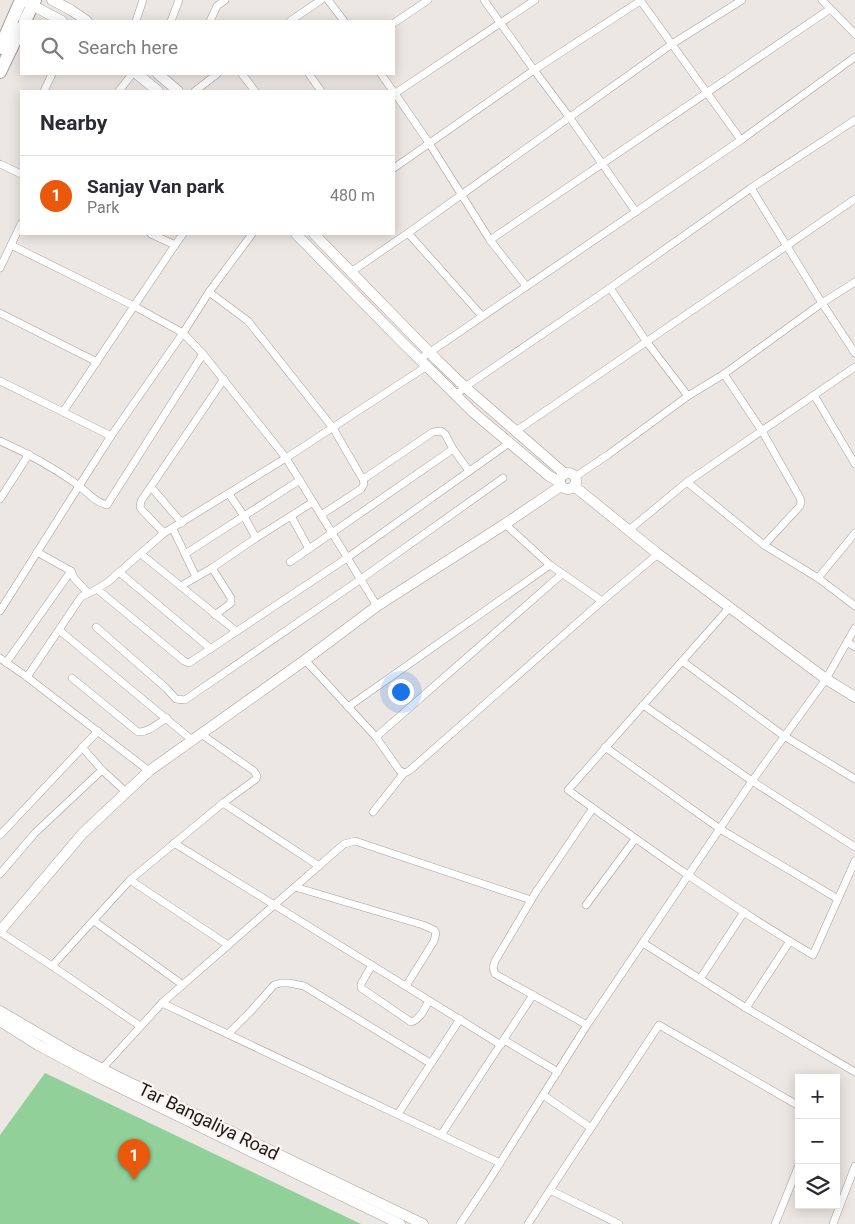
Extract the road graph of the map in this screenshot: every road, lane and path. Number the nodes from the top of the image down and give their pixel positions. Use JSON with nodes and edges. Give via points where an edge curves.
{"nodes":[{"id":1,"x":52,"y":0,"type":"edge"},
{"id":2,"x":143,"y":0,"type":"edge"},
{"id":3,"x":179,"y":0,"type":"edge"},
{"id":4,"x":225,"y":0,"type":"edge"},
{"id":5,"x":321,"y":0,"type":"edge"},
{"id":6,"x":328,"y":0,"type":"edge"},
{"id":7,"x":428,"y":0,"type":"edge"},
{"id":8,"x":484,"y":0,"type":"edge"},
{"id":9,"x":534,"y":0,"type":"edge"},
{"id":10,"x":742,"y":0,"type":"edge"},
{"id":11,"x":822,"y":0,"type":"edge"},
{"id":12,"x":28,"y":1,"type":"edge"},
{"id":13,"x":642,"y":1,"type":"edge"},
{"id":14,"x":218,"y":3,"type":"edge"},
{"id":15,"x":830,"y":10,"type":"junction"},
{"id":16,"x":25,"y":20,"type":"edge"},
{"id":17,"x":60,"y":20,"type":"edge"},
{"id":18,"x":86,"y":20,"type":"edge"},
{"id":19,"x":136,"y":20,"type":"edge"},
{"id":20,"x":171,"y":20,"type":"edge"},
{"id":21,"x":210,"y":20,"type":"edge"},
{"id":22,"x":291,"y":20,"type":"edge"},
{"id":23,"x":343,"y":20,"type":"edge"},
{"id":24,"x":395,"y":22,"type":"edge"},
{"id":25,"x":500,"y":23,"type":"junction"},
{"id":26,"x":20,"y":33,"type":"edge"},
{"id":27,"x":855,"y":34,"type":"edge"},
{"id":28,"x":672,"y":44,"type":"junction"},
{"id":29,"x":0,"y":48,"type":"edge"},
{"id":30,"x":855,"y":57,"type":"edge"},
{"id":31,"x":534,"y":70,"type":"junction"},
{"id":32,"x":0,"y":72,"type":"edge"},
{"id":33,"x":52,"y":75,"type":"edge"},
{"id":34,"x":131,"y":75,"type":"edge"},
{"id":35,"x":138,"y":75,"type":"edge"},
{"id":36,"x":159,"y":75,"type":"edge"},
{"id":37,"x":214,"y":75,"type":"edge"},
{"id":38,"x":243,"y":75,"type":"edge"},
{"id":39,"x":310,"y":75,"type":"edge"},
{"id":40,"x":382,"y":75,"type":"edge"},
{"id":41,"x":44,"y":90,"type":"edge"},
{"id":42,"x":120,"y":90,"type":"edge"},
{"id":43,"x":157,"y":90,"type":"edge"},
{"id":44,"x":177,"y":90,"type":"edge"},
{"id":45,"x":196,"y":90,"type":"edge"},
{"id":46,"x":254,"y":90,"type":"edge"},
{"id":47,"x":320,"y":90,"type":"edge"},
{"id":48,"x":392,"y":90,"type":"edge"},
{"id":49,"x":395,"y":92,"type":"edge"},
{"id":50,"x":707,"y":92,"type":"junction"},
{"id":51,"x":395,"y":94,"type":"edge"},
{"id":52,"x":570,"y":118,"type":"junction"},
{"id":53,"x":855,"y":120,"type":"edge"},
{"id":54,"x":741,"y":140,"type":"junction"},
{"id":55,"x":428,"y":143,"type":"junction"},
{"id":56,"x":0,"y":164,"type":"edge"},
{"id":57,"x":602,"y":164,"type":"junction"},
{"id":58,"x":395,"y":167,"type":"edge"},
{"id":59,"x":20,"y":174,"type":"edge"},
{"id":60,"x":751,"y":188,"type":"junction"},
{"id":61,"x":462,"y":194,"type":"junction"},
{"id":62,"x":855,"y":199,"type":"edge"},
{"id":63,"x":636,"y":212,"type":"junction"},
{"id":64,"x":20,"y":226,"type":"edge"},
{"id":65,"x":408,"y":233,"type":"junction"},
{"id":66,"x":153,"y":235,"type":"edge"},
{"id":67,"x":182,"y":235,"type":"edge"},
{"id":68,"x":251,"y":235,"type":"edge"},
{"id":69,"x":297,"y":235,"type":"edge"},
{"id":70,"x":315,"y":235,"type":"edge"},
{"id":71,"x":490,"y":240,"type":"junction"},
{"id":72,"x":12,"y":245,"type":"junction"},
{"id":73,"x":175,"y":245,"type":"junction"},
{"id":74,"x":787,"y":246,"type":"junction"},
{"id":75,"x":0,"y":268,"type":"edge"},
{"id":76,"x":351,"y":272,"type":"junction"},
{"id":77,"x":855,"y":282,"type":"edge"},
{"id":78,"x":526,"y":286,"type":"junction"},
{"id":79,"x":610,"y":288,"type":"junction"},
{"id":80,"x":209,"y":292,"type":"junction"},
{"id":81,"x":822,"y":303,"type":"junction"},
{"id":82,"x":134,"y":306,"type":"junction"},
{"id":83,"x":0,"y":313,"type":"edge"},
{"id":84,"x":482,"y":316,"type":"junction"},
{"id":85,"x":183,"y":333,"type":"junction"},
{"id":86,"x":646,"y":341,"type":"junction"},
{"id":87,"x":430,"y":352,"type":"junction"},
{"id":88,"x":855,"y":352,"type":"edge"},
{"id":89,"x":204,"y":354,"type":"junction"},
{"id":90,"x":97,"y":362,"type":"junction"},
{"id":91,"x":423,"y":363,"type":"junction"},
{"id":92,"x":855,"y":367,"type":"edge"},
{"id":93,"x":724,"y":374,"type":"junction"},
{"id":94,"x":224,"y":379,"type":"junction"},
{"id":95,"x":0,"y":381,"type":"edge"},
{"id":96,"x":465,"y":387,"type":"junction"},
{"id":97,"x":456,"y":395,"type":"junction"},
{"id":98,"x":814,"y":395,"type":"junction"},
{"id":99,"x":688,"y":396,"type":"junction"},
{"id":100,"x":63,"y":412,"type":"junction"},
{"id":101,"x":333,"y":428,"type":"junction"},
{"id":102,"x":516,"y":431,"type":"junction"},
{"id":103,"x":762,"y":431,"type":"junction"},
{"id":104,"x":111,"y":436,"type":"junction"},
{"id":105,"x":0,"y":441,"type":"edge"},
{"id":106,"x":509,"y":442,"type":"junction"},
{"id":107,"x":454,"y":449,"type":"junction"},
{"id":108,"x":29,"y":454,"type":"junction"},
{"id":109,"x":286,"y":458,"type":"junction"},
{"id":110,"x":855,"y":464,"type":"edge"},
{"id":111,"x":469,"y":471,"type":"junction"},
{"id":112,"x":363,"y":478,"type":"junction"},
{"id":113,"x":503,"y":478,"type":"dead end"},
{"id":114,"x":300,"y":480,"type":"junction"},
{"id":115,"x":567,"y":481,"type":"junction"},
{"id":116,"x":687,"y":482,"type":"junction"},
{"id":117,"x":79,"y":486,"type":"junction"},
{"id":118,"x":151,"y":488,"type":"junction"},
{"id":119,"x":229,"y":494,"type":"junction"},
{"id":120,"x":0,"y":499,"type":"edge"},
{"id":121,"x":313,"y":502,"type":"junction"},
{"id":122,"x":321,"y":515,"type":"junction"},
{"id":123,"x":244,"y":516,"type":"junction"},
{"id":124,"x":291,"y":516,"type":"junction"},
{"id":125,"x":182,"y":523,"type":"junction"},
{"id":126,"x":505,"y":524,"type":"junction"},
{"id":127,"x":172,"y":529,"type":"junction"},
{"id":128,"x":629,"y":530,"type":"junction"},
{"id":129,"x":855,"y":532,"type":"edge"},
{"id":130,"x":332,"y":533,"type":"junction"},
{"id":131,"x":164,"y":534,"type":"junction"},
{"id":132,"x":256,"y":538,"type":"junction"},
{"id":133,"x":764,"y":546,"type":"junction"},
{"id":134,"x":309,"y":549,"type":"junction"},
{"id":135,"x":37,"y":552,"type":"junction"},
{"id":136,"x":141,"y":554,"type":"junction"},
{"id":137,"x":185,"y":554,"type":"junction"},
{"id":138,"x":658,"y":554,"type":"junction"},
{"id":139,"x":347,"y":558,"type":"junction"},
{"id":140,"x":290,"y":562,"type":"dead end"},
{"id":141,"x":550,"y":565,"type":"junction"},
{"id":142,"x":212,"y":568,"type":"junction"},
{"id":143,"x":72,"y":571,"type":"junction"},
{"id":144,"x":119,"y":572,"type":"junction"},
{"id":145,"x":562,"y":574,"type":"junction"},
{"id":146,"x":196,"y":577,"type":"junction"},
{"id":147,"x":818,"y":578,"type":"junction"},
{"id":148,"x":361,"y":579,"type":"junction"},
{"id":149,"x":181,"y":586,"type":"junction"},
{"id":150,"x":97,"y":589,"type":"junction"},
{"id":151,"x":88,"y":593,"type":"junction"},
{"id":152,"x":602,"y":601,"type":"junction"},
{"id":153,"x":377,"y":606,"type":"junction"},
{"id":154,"x":855,"y":606,"type":"edge"},
{"id":155,"x":730,"y":607,"type":"junction"},
{"id":156,"x":0,"y":611,"type":"edge"},
{"id":157,"x":215,"y":615,"type":"junction"},
{"id":158,"x":96,"y":627,"type":"dead end"},
{"id":159,"x":855,"y":628,"type":"edge"},
{"id":160,"x":59,"y":630,"type":"junction"},
{"id":161,"x":236,"y":631,"type":"junction"},
{"id":162,"x":847,"y":642,"type":"junction"},
{"id":163,"x":855,"y":647,"type":"edge"},
{"id":164,"x":210,"y":649,"type":"junction"},
{"id":165,"x":305,"y":660,"type":"junction"},
{"id":166,"x":3,"y":661,"type":"edge"},
{"id":167,"x":682,"y":661,"type":"junction"},
{"id":168,"x":27,"y":677,"type":"junction"},
{"id":169,"x":72,"y":678,"type":"dead end"},
{"id":170,"x":826,"y":679,"type":"junction"},
{"id":171,"x":855,"y":697,"type":"edge"},
{"id":172,"x":644,"y":705,"type":"junction"},
{"id":173,"x":348,"y":707,"type":"junction"},
{"id":174,"x":167,"y":718,"type":"junction"},
{"id":175,"x":98,"y":731,"type":"junction"},
{"id":176,"x":784,"y":736,"type":"junction"},
{"id":177,"x":197,"y":737,"type":"junction"},
{"id":178,"x":376,"y":738,"type":"junction"},
{"id":179,"x":82,"y":747,"type":"junction"},
{"id":180,"x":605,"y":747,"type":"junction"},
{"id":181,"x":102,"y":770,"type":"junction"},
{"id":182,"x":149,"y":771,"type":"junction"},
{"id":183,"x":404,"y":773,"type":"junction"},
{"id":184,"x":855,"y":779,"type":"edge"},
{"id":185,"x":752,"y":781,"type":"junction"},
{"id":186,"x":126,"y":792,"type":"junction"},
{"id":187,"x":223,"y":803,"type":"junction"},
{"id":188,"x":593,"y":808,"type":"junction"},
{"id":189,"x":373,"y":812,"type":"dead end"},
{"id":190,"x":720,"y":829,"type":"junction"},
{"id":191,"x":0,"y":835,"type":"edge"},
{"id":192,"x":635,"y":839,"type":"junction"},
{"id":193,"x":174,"y":844,"type":"junction"},
{"id":194,"x":855,"y":847,"type":"edge"},
{"id":195,"x":855,"y":861,"type":"edge"},
{"id":196,"x":318,"y":866,"type":"junction"},
{"id":197,"x":0,"y":874,"type":"edge"},
{"id":198,"x":688,"y":876,"type":"junction"},
{"id":199,"x":130,"y":880,"type":"junction"},
{"id":200,"x":295,"y":887,"type":"junction"},
{"id":201,"x":838,"y":899,"type":"junction"},
{"id":202,"x":531,"y":900,"type":"junction"},
{"id":203,"x":274,"y":905,"type":"junction"},
{"id":204,"x":586,"y":905,"type":"dead end"},
{"id":205,"x":744,"y":912,"type":"junction"},
{"id":206,"x":94,"y":920,"type":"junction"},
{"id":207,"x":0,"y":931,"type":"edge"},
{"id":208,"x":790,"y":941,"type":"junction"},
{"id":209,"x":643,"y":943,"type":"junction"},
{"id":210,"x":228,"y":945,"type":"junction"},
{"id":211,"x":372,"y":965,"type":"junction"},
{"id":212,"x":52,"y":966,"type":"junction"},
{"id":213,"x":700,"y":979,"type":"junction"},
{"id":214,"x":183,"y":985,"type":"junction"},
{"id":215,"x":406,"y":986,"type":"junction"},
{"id":216,"x":533,"y":995,"type":"junction"},
{"id":217,"x":429,"y":1001,"type":"junction"},
{"id":218,"x":162,"y":1003,"type":"junction"},
{"id":219,"x":746,"y":1008,"type":"junction"},
{"id":220,"x":0,"y":1011,"type":"edge"},
{"id":221,"x":460,"y":1019,"type":"junction"},
{"id":222,"x":0,"y":1021,"type":"edge"},
{"id":223,"x":140,"y":1026,"type":"junction"},
{"id":224,"x":587,"y":1026,"type":"junction"},
{"id":225,"x":228,"y":1034,"type":"junction"},
{"id":226,"x":502,"y":1042,"type":"junction"},
{"id":227,"x":430,"y":1063,"type":"junction"},
{"id":228,"x":558,"y":1072,"type":"junction"},
{"id":229,"x":855,"y":1072,"type":"edge"},
{"id":230,"x":99,"y":1073,"type":"junction"},
{"id":231,"x":543,"y":1095,"type":"junction"},
{"id":232,"x":795,"y":1104,"type":"edge"},
{"id":233,"x":398,"y":1114,"type":"junction"},
{"id":234,"x":591,"y":1128,"type":"junction"},
{"id":235,"x":441,"y":1135,"type":"junction"},
{"id":236,"x":278,"y":1159,"type":"junction"},
{"id":237,"x":500,"y":1163,"type":"junction"},
{"id":238,"x":855,"y":1166,"type":"edge"},
{"id":239,"x":795,"y":1174,"type":"edge"},
{"id":240,"x":550,"y":1190,"type":"junction"},
{"id":241,"x":400,"y":1224,"type":"edge"},
{"id":242,"x":423,"y":1224,"type":"edge"},
{"id":243,"x":460,"y":1224,"type":"edge"},
{"id":244,"x":528,"y":1224,"type":"edge"},
{"id":245,"x":619,"y":1224,"type":"edge"},
{"id":246,"x":775,"y":1224,"type":"edge"},
{"id":247,"x":833,"y":1224,"type":"edge"}],
"edges":[{"from":1,"to":18,"type":"street"},
{"from":2,"to":19,"type":"street"},
{"from":3,"to":20,"type":"street"},
{"from":4,"to":14,"type":"street"},
{"from":5,"to":22,"type":"street"},
{"from":6,"to":23,"type":"street"},
{"from":7,"to":24,"type":"street"},
{"from":8,"to":25,"type":"street"},
{"from":9,"to":25,"type":"street"},
{"from":10,"to":28,"type":"street"},
{"from":11,"to":15,"type":"street"},
{"from":12,"to":16,"type":"highway"},
{"from":12,"to":17,"type":"street"},
{"from":12,"to":29,"type":"highway"},
{"from":13,"to":28,"type":"street"},
{"from":13,"to":31,"type":"street"},
{"from":14,"to":21,"type":"street"},
{"from":15,"to":27,"type":"street"},
{"from":15,"to":50,"type":"street"},
{"from":25,"to":31,"type":"street"},
{"from":25,"to":49,"type":"street"},
{"from":26,"to":32,"type":"highway"},
{"from":28,"to":50,"type":"street"},
{"from":28,"to":52,"type":"street"},
{"from":30,"to":54,"type":"street"},
{"from":31,"to":52,"type":"street"},
{"from":31,"to":55,"type":"street"},
{"from":33,"to":41,"type":"street"},
{"from":34,"to":42,"type":"street"},
{"from":35,"to":43,"type":"street"},
{"from":36,"to":44,"type":"street"},
{"from":37,"to":45,"type":"street"},
{"from":38,"to":46,"type":"street"},
{"from":39,"to":47,"type":"street"},
{"from":40,"to":48,"type":"street"},
{"from":50,"to":54,"type":"street"},
{"from":50,"to":57,"type":"street"},
{"from":51,"to":55,"type":"street"},
{"from":52,"to":57,"type":"street"},
{"from":52,"to":61,"type":"street"},
{"from":53,"to":60,"type":"street"},
{"from":54,"to":63,"type":"street"},
{"from":55,"to":58,"type":"street"},
{"from":55,"to":61,"type":"street"},
{"from":56,"to":59,"type":"street"},
{"from":57,"to":63,"type":"street"},
{"from":57,"to":71,"type":"street"},
{"from":60,"to":74,"type":"street"},
{"from":60,"to":79,"type":"street"},
{"from":61,"to":65,"type":"street"},
{"from":61,"to":71,"type":"street"},
{"from":62,"to":74,"type":"street"},
{"from":63,"to":78,"type":"street"},
{"from":64,"to":72,"type":"street"},
{"from":65,"to":76,"type":"street"},
{"from":65,"to":84,"type":"street"},
{"from":66,"to":73,"type":"street"},
{"from":67,"to":73,"type":"street"},
{"from":68,"to":80,"type":"street"},
{"from":69,"to":91,"type":"street"},
{"from":70,"to":76,"type":"street"},
{"from":71,"to":78,"type":"street"},
{"from":72,"to":75,"type":"street"},
{"from":72,"to":82,"type":"street"},
{"from":73,"to":82,"type":"street"},
{"from":74,"to":81,"type":"street"},
{"from":74,"to":86,"type":"street"},
{"from":76,"to":87,"type":"street"},
{"from":77,"to":81,"type":"street"},
{"from":78,"to":84,"type":"street"},
{"from":79,"to":86,"type":"street"},
{"from":79,"to":96,"type":"street"},
{"from":80,"to":85,"type":"street"},
{"from":80,"to":101,"type":"street","via":[[248,321]]},
{"from":81,"to":88,"type":"street"},
{"from":81,"to":93,"type":"street"},
{"from":82,"to":85,"type":"street"},
{"from":82,"to":90,"type":"street"},
{"from":83,"to":90,"type":"street"},
{"from":84,"to":87,"type":"street"},
{"from":85,"to":89,"type":"street"},
{"from":85,"to":104,"type":"street"},
{"from":86,"to":99,"type":"street"},
{"from":86,"to":102,"type":"street"},
{"from":87,"to":91,"type":"street"},
{"from":87,"to":96,"type":"street"},
{"from":89,"to":94,"type":"street"},
{"from":89,"to":117,"type":"street","via":[[107,505],[97,502]]},
{"from":90,"to":100,"type":"street"},
{"from":91,"to":97,"type":"street"},
{"from":91,"to":101,"type":"street"},
{"from":92,"to":98,"type":"street"},
{"from":93,"to":99,"type":"street"},
{"from":93,"to":103,"type":"street"},
{"from":94,"to":109,"type":"street"},
{"from":94,"to":118,"type":"street"},
{"from":95,"to":100,"type":"street"},
{"from":96,"to":97,"type":"street"},
{"from":96,"to":102,"type":"street"},
{"from":97,"to":106,"type":"street"},
{"from":98,"to":103,"type":"street"},
{"from":98,"to":110,"type":"street"},
{"from":99,"to":115,"type":"street"},
{"from":100,"to":104,"type":"street"},
{"from":101,"to":109,"type":"street"},
{"from":101,"to":112,"type":"street"},
{"from":102,"to":115,"type":"street"},
{"from":103,"to":116,"type":"street"},
{"from":103,"to":133,"type":"street","via":[[801,502]]},
{"from":104,"to":117,"type":"street"},
{"from":105,"to":108,"type":"street"},
{"from":106,"to":111,"type":"street"},
{"from":106,"to":115,"type":"street","via":[[549,476]]},
{"from":107,"to":111,"type":"street"},
{"from":107,"to":112,"type":"street","via":[[445,434],[433,432]]},
{"from":107,"to":130,"type":"street"},
{"from":108,"to":117,"type":"street"},
{"from":108,"to":120,"type":"street"},
{"from":109,"to":114,"type":"street"},
{"from":109,"to":119,"type":"street"},
{"from":111,"to":139,"type":"street"},
{"from":112,"to":122,"type":"street","via":[[361,489]]},
{"from":113,"to":148,"type":"street"},
{"from":114,"to":121,"type":"street"},
{"from":114,"to":123,"type":"street"},
{"from":115,"to":126,"type":"street"},
{"from":115,"to":128,"type":"street"},
{"from":116,"to":128,"type":"street"},
{"from":116,"to":133,"type":"street"},
{"from":117,"to":135,"type":"street"},
{"from":118,"to":125,"type":"street"},
{"from":118,"to":131,"type":"street","via":[[140,507]]},
{"from":119,"to":123,"type":"street"},
{"from":119,"to":125,"type":"street"},
{"from":121,"to":122,"type":"street"},
{"from":121,"to":124,"type":"street"},
{"from":122,"to":130,"type":"street"},
{"from":123,"to":132,"type":"street"},
{"from":123,"to":137,"type":"street"},
{"from":124,"to":132,"type":"street"},
{"from":124,"to":134,"type":"street"},
{"from":125,"to":127,"type":"street"},
{"from":126,"to":141,"type":"street"},
{"from":126,"to":153,"type":"street"},
{"from":127,"to":131,"type":"street"},
{"from":127,"to":137,"type":"street"},
{"from":128,"to":138,"type":"street"},
{"from":129,"to":147,"type":"street"},
{"from":130,"to":134,"type":"street"},
{"from":130,"to":139,"type":"street"},
{"from":131,"to":136,"type":"street"},
{"from":132,"to":142,"type":"street"},
{"from":133,"to":147,"type":"street"},
{"from":134,"to":140,"type":"street"},
{"from":135,"to":143,"type":"street"},
{"from":135,"to":156,"type":"street"},
{"from":136,"to":144,"type":"street"},
{"from":136,"to":149,"type":"street"},
{"from":137,"to":146,"type":"street"},
{"from":138,"to":152,"type":"street"},
{"from":138,"to":155,"type":"street"},
{"from":139,"to":148,"type":"street"},
{"from":139,"to":161,"type":"street"},
{"from":141,"to":145,"type":"street"},
{"from":141,"to":173,"type":"street"},
{"from":142,"to":146,"type":"street"},
{"from":142,"to":157,"type":"street","via":[[231,598],[231,602]]},
{"from":143,"to":151,"type":"street"},
{"from":143,"to":166,"type":"street"},
{"from":144,"to":150,"type":"street"},
{"from":144,"to":164,"type":"street"},
{"from":145,"to":152,"type":"street"},
{"from":145,"to":178,"type":"street"},
{"from":146,"to":149,"type":"street"},
{"from":147,"to":154,"type":"street"},
{"from":148,"to":153,"type":"street"},
{"from":148,"to":158,"type":"street","via":[[185,700],[176,699]]},
{"from":149,"to":157,"type":"street"},
{"from":150,"to":151,"type":"street"},
{"from":150,"to":164,"type":"street","via":[[184,661],[194,661]]},
{"from":151,"to":160,"type":"street","via":[[81,597]]},
{"from":152,"to":183,"type":"street"},
{"from":153,"to":165,"type":"street"},
{"from":155,"to":167,"type":"street"},
{"from":155,"to":170,"type":"street"},
{"from":157,"to":161,"type":"street"},
{"from":159,"to":162,"type":"street"},
{"from":160,"to":168,"type":"street"},
{"from":160,"to":174,"type":"street"},
{"from":161,"to":164,"type":"street"},
{"from":162,"to":163,"type":"street"},
{"from":162,"to":170,"type":"street"},
{"from":165,"to":173,"type":"street"},
{"from":165,"to":177,"type":"street"},
{"from":166,"to":168,"type":"street"},
{"from":167,"to":172,"type":"street"},
{"from":167,"to":176,"type":"street"},
{"from":168,"to":175,"type":"street"},
{"from":169,"to":174,"type":"street","via":[[138,732],[148,730]]},
{"from":170,"to":171,"type":"street"},
{"from":170,"to":176,"type":"street"},
{"from":172,"to":180,"type":"street"},
{"from":172,"to":185,"type":"street"},
{"from":173,"to":178,"type":"street"},
{"from":174,"to":177,"type":"street"},
{"from":175,"to":179,"type":"street"},
{"from":175,"to":182,"type":"street"},
{"from":176,"to":184,"type":"street"},
{"from":176,"to":185,"type":"street"},
{"from":177,"to":182,"type":"street"},
{"from":177,"to":187,"type":"street","via":[[254,771],[257,776]]},
{"from":178,"to":183,"type":"street"},
{"from":179,"to":181,"type":"street"},
{"from":179,"to":191,"type":"street"},
{"from":180,"to":188,"type":"street","via":[[568,790]]},
{"from":180,"to":190,"type":"street"},
{"from":181,"to":186,"type":"street"},
{"from":181,"to":197,"type":"street","via":[[35,833]]},
{"from":182,"to":186,"type":"street"},
{"from":183,"to":189,"type":"street"},
{"from":185,"to":190,"type":"street"},
{"from":185,"to":194,"type":"street"},
{"from":186,"to":207,"type":"street","via":[[83,833]]},
{"from":187,"to":193,"type":"street"},
{"from":187,"to":196,"type":"street"},
{"from":188,"to":192,"type":"street"},
{"from":188,"to":202,"type":"street"},
{"from":190,"to":198,"type":"street"},
{"from":190,"to":201,"type":"street"},
{"from":192,"to":198,"type":"street"},
{"from":192,"to":204,"type":"street"},
{"from":193,"to":199,"type":"street"},
{"from":193,"to":203,"type":"street"},
{"from":195,"to":201,"type":"street"},
{"from":196,"to":200,"type":"street"},
{"from":196,"to":202,"type":"street","via":[[344,844],[355,841]]},
{"from":198,"to":205,"type":"street"},
{"from":198,"to":209,"type":"street"},
{"from":199,"to":206,"type":"street"},
{"from":199,"to":210,"type":"street"},
{"from":200,"to":203,"type":"street"},
{"from":200,"to":215,"type":"street","via":[[434,930],[434,941]]},
{"from":201,"to":208,"type":"street","via":[[813,955]]},
{"from":202,"to":216,"type":"street","via":[[493,968],[495,974]]},
{"from":203,"to":210,"type":"street"},
{"from":203,"to":211,"type":"street"},
{"from":205,"to":208,"type":"street"},
{"from":205,"to":213,"type":"street"},
{"from":206,"to":212,"type":"street"},
{"from":206,"to":214,"type":"street"},
{"from":207,"to":212,"type":"street"},
{"from":208,"to":219,"type":"street"},
{"from":209,"to":213,"type":"street"},
{"from":209,"to":224,"type":"street"},
{"from":210,"to":214,"type":"street"},
{"from":211,"to":215,"type":"street"},
{"from":211,"to":217,"type":"street","via":[[361,988],[411,1022],[419,1018]]},
{"from":212,"to":223,"type":"street"},
{"from":213,"to":219,"type":"street"},
{"from":214,"to":218,"type":"street"},
{"from":215,"to":217,"type":"street"},
{"from":216,"to":224,"type":"street"},
{"from":216,"to":226,"type":"street"},
{"from":217,"to":221,"type":"street"},
{"from":218,"to":223,"type":"street"},
{"from":218,"to":225,"type":"street"},
{"from":219,"to":229,"type":"street"},
{"from":220,"to":230,"type":"street"},
{"from":221,"to":226,"type":"street"},
{"from":221,"to":227,"type":"street"},
{"from":222,"to":230,"type":"street","name":"Tar Bangaliya Road","via":[[46,1049]]},
{"from":223,"to":230,"type":"street"},
{"from":224,"to":228,"type":"street"},
{"from":225,"to":227,"type":"street","via":[[274,986],[289,982],[304,986]]},
{"from":225,"to":233,"type":"street"},
{"from":226,"to":228,"type":"street"},
{"from":226,"to":235,"type":"street"},
{"from":227,"to":233,"type":"street"},
{"from":228,"to":231,"type":"street"},
{"from":230,"to":236,"type":"street","name":"Tar Bangaliya Road"},
{"from":231,"to":234,"type":"street"},
{"from":231,"to":237,"type":"street"},
{"from":232,"to":234,"type":"street","via":[[659,1026]]},
{"from":233,"to":235,"type":"street"},
{"from":234,"to":240,"type":"street"},
{"from":235,"to":237,"type":"street"},
{"from":236,"to":241,"type":"street","name":"Tar Bangaliya Road"},
{"from":236,"to":242,"type":"street","name":"Tar Bangaliya Road"},
{"from":237,"to":243,"type":"street"},
{"from":238,"to":247,"type":"street"},
{"from":239,"to":246,"type":"street"},
{"from":240,"to":244,"type":"street"},
{"from":240,"to":245,"type":"street"}]}
